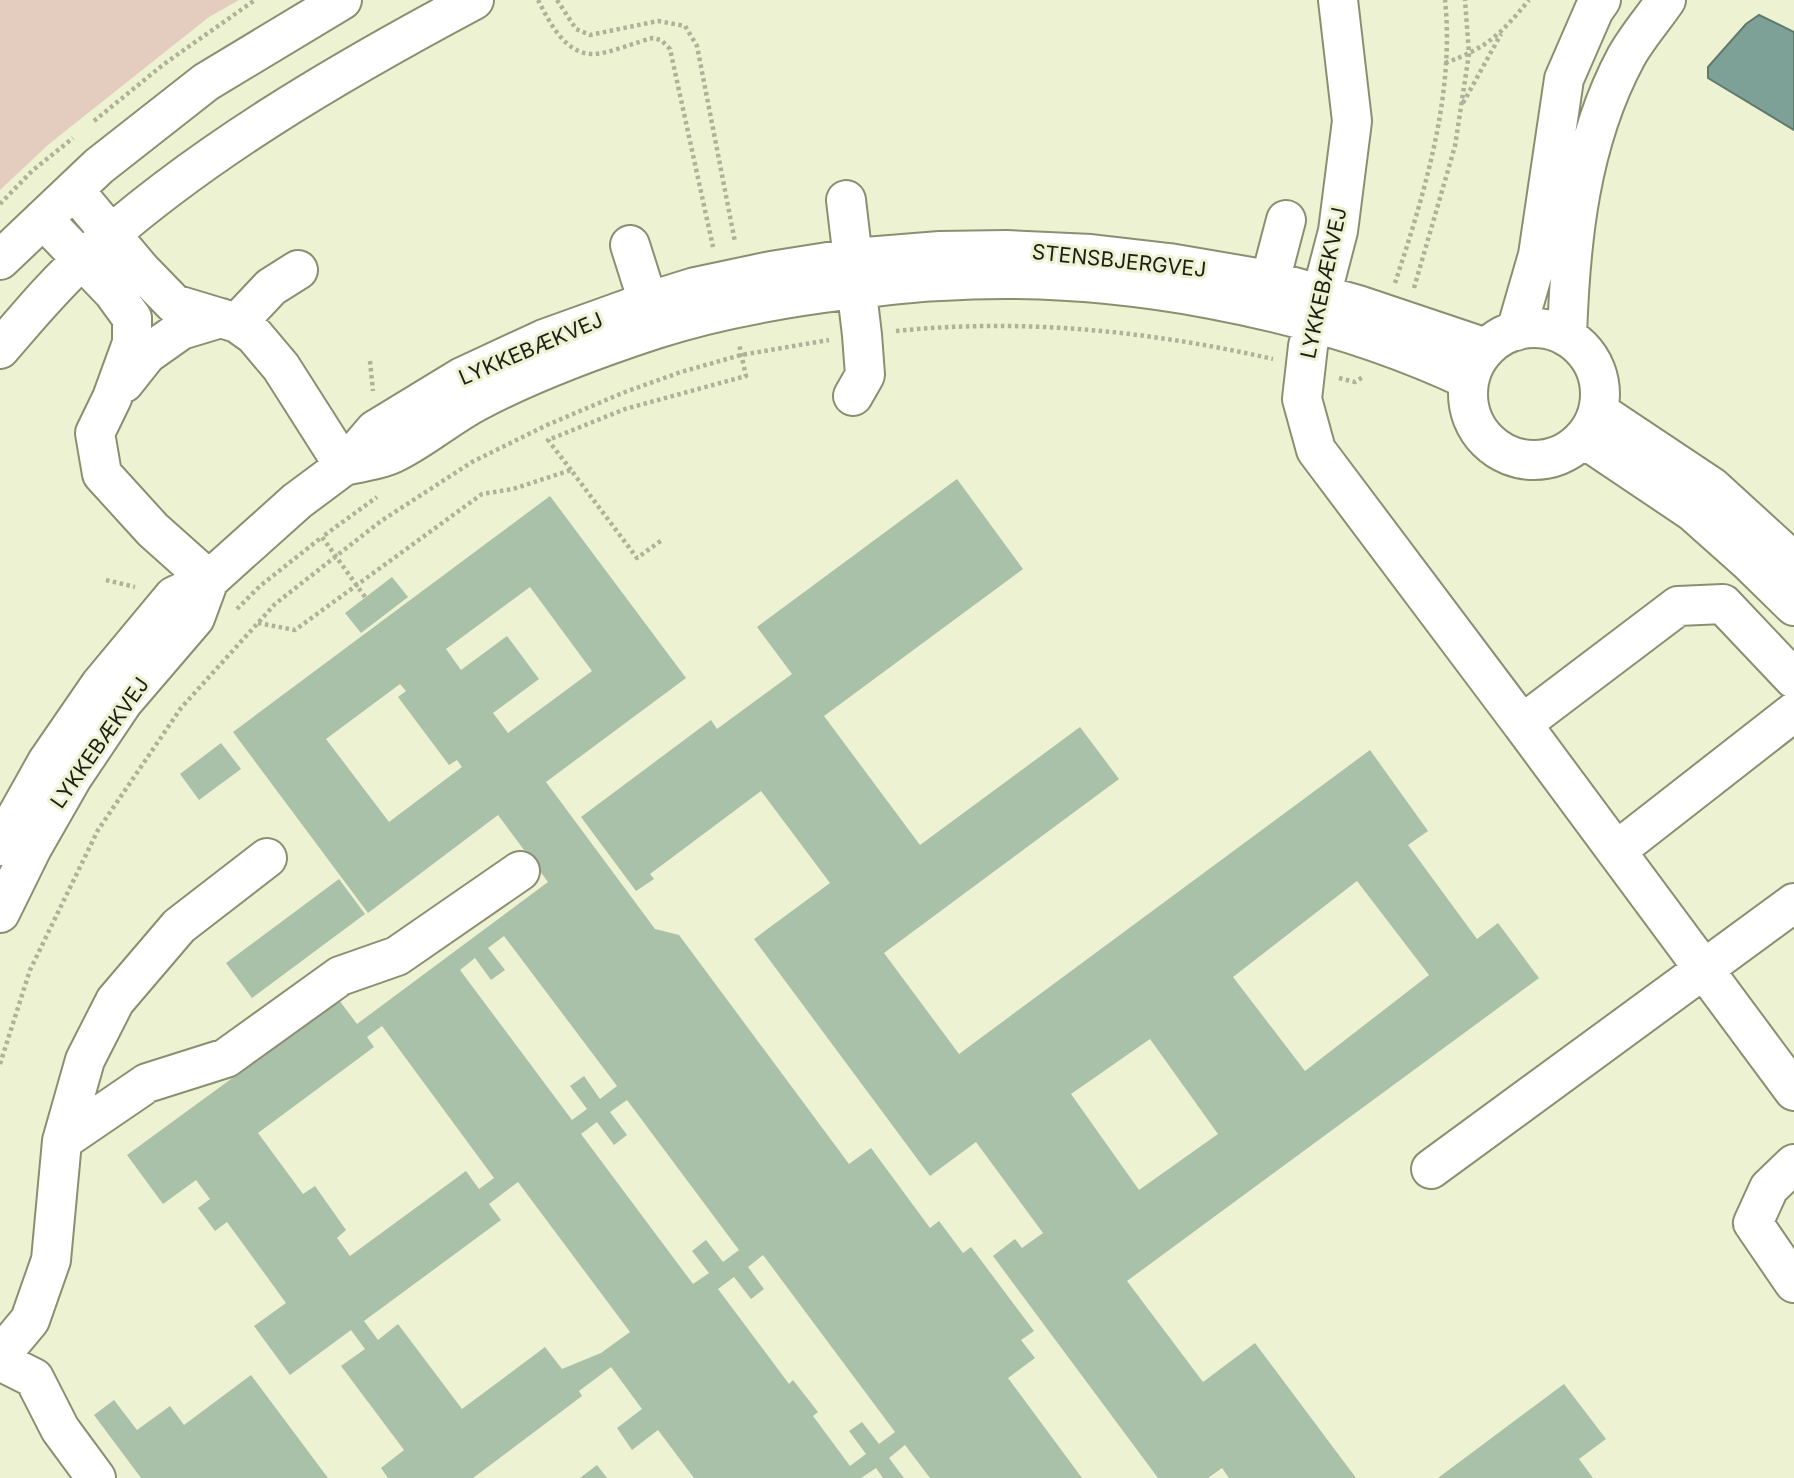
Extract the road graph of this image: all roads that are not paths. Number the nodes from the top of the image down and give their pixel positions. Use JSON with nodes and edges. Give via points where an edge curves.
{"nodes":[{"id":1,"x":342,"y":0,"type":"edge"},
{"id":2,"x":474,"y":0,"type":"edge"},
{"id":3,"x":1338,"y":0,"type":"edge"},
{"id":4,"x":1601,"y":0,"type":"edge"},
{"id":5,"x":1666,"y":0,"type":"edge"},
{"id":6,"x":74,"y":190,"type":"junction"},
{"id":7,"x":846,"y":200,"type":"dead end"},
{"id":8,"x":43,"y":219,"type":"junction"},
{"id":9,"x":1286,"y":220,"type":"dead end"},
{"id":10,"x":110,"y":235,"type":"junction"},
{"id":11,"x":630,"y":245,"type":"dead end"},
{"id":12,"x":0,"y":260,"type":"edge"},
{"id":13,"x":82,"y":260,"type":"junction"},
{"id":14,"x":298,"y":270,"type":"dead end"},
{"id":15,"x":855,"y":274,"type":"junction"},
{"id":16,"x":737,"y":293,"type":"joint"},
{"id":17,"x":1266,"y":295,"type":"junction"},
{"id":18,"x":1317,"y":308,"type":"junction"},
{"id":19,"x":652,"y":315,"type":"junction"},
{"id":20,"x":229,"y":320,"type":"junction"},
{"id":21,"x":1567,"y":337,"type":"junction"},
{"id":22,"x":0,"y":349,"type":"edge"},
{"id":23,"x":1491,"y":353,"type":"junction"},
{"id":24,"x":853,"y":396,"type":"dead end"},
{"id":25,"x":113,"y":398,"type":"junction"},
{"id":26,"x":1591,"y":424,"type":"junction"},
{"id":27,"x":344,"y":466,"type":"junction"},
{"id":28,"x":1794,"y":562,"type":"edge"},
{"id":29,"x":209,"y":580,"type":"junction"},
{"id":30,"x":1794,"y":606,"type":"edge"},
{"id":31,"x":1794,"y":679,"type":"edge"},
{"id":32,"x":1794,"y":712,"type":"edge"},
{"id":33,"x":1522,"y":724,"type":"junction"},
{"id":34,"x":0,"y":846,"type":"edge"},
{"id":35,"x":1616,"y":851,"type":"junction"},
{"id":36,"x":267,"y":858,"type":"dead end"},
{"id":37,"x":520,"y":871,"type":"dead end"},
{"id":38,"x":1794,"y":903,"type":"edge"},
{"id":39,"x":0,"y":913,"type":"edge"},
{"id":40,"x":1704,"y":969,"type":"junction"},
{"id":41,"x":1794,"y":1091,"type":"edge"},
{"id":42,"x":62,"y":1141,"type":"junction"},
{"id":43,"x":1794,"y":1164,"type":"edge"},
{"id":44,"x":1431,"y":1169,"type":"dead end"},
{"id":45,"x":1794,"y":1283,"type":"edge"},
{"id":46,"x":0,"y":1359,"type":"edge"},
{"id":47,"x":96,"y":1478,"type":"edge"}],
"edges":[{"from":1,"to":6,"type":"street","via":[[206,82]]},
{"from":2,"to":10,"type":"street","via":[[280,111]]},
{"from":3,"to":18,"type":"street","name":"LYKKEBÆKVEJ","via":[[1352,121],[1338,231]]},
{"from":4,"to":23,"type":"street","via":[[1564,79],[1538,255]]},
{"from":5,"to":21,"type":"street","via":[[1627,55],[1591,141],[1575,233]]},
{"from":6,"to":8,"type":"street"},
{"from":6,"to":10,"type":"street"},
{"from":7,"to":15,"type":"street"},
{"from":8,"to":12,"type":"street"},
{"from":8,"to":13,"type":"street"},
{"from":9,"to":17,"type":"street"},
{"from":10,"to":13,"type":"street"},
{"from":10,"to":20,"type":"street","via":[[174,304]]},
{"from":11,"to":19,"type":"street"},
{"from":13,"to":22,"type":"street"},
{"from":13,"to":25,"type":"street","via":[[132,318],[132,343]]},
{"from":14,"to":20,"type":"street"},
{"from":15,"to":16,"type":"street","name":"STENSBJERGVEJ","via":[[771,271]]},
{"from":15,"to":17,"type":"street","name":"STENSBJERGVEJ","via":[[940,251],[1091,254],[1169,263]]},
{"from":15,"to":24,"type":"street","via":[[864,375]]},
{"from":16,"to":19,"type":"street","name":"LYKKEBÆKVEJ"},
{"from":17,"to":18,"type":"street","name":"STENSBJERGVEJ"},
{"from":18,"to":23,"type":"street","name":"STENSBJERGVEJ"},
{"from":18,"to":33,"type":"street","name":"LYKKEBÆKVEJ","via":[[1304,384],[1316,450]]},
{"from":19,"to":27,"type":"street","name":"LYKKEBÆKVEJ","via":[[544,339],[463,377],[375,430]]},
{"from":20,"to":25,"type":"street","via":[[181,330],[147,354]]},
{"from":20,"to":27,"type":"street","via":[[254,335],[281,367]]},
{"from":21,"to":23,"type":"street","via":[[1542,329]]},
{"from":21,"to":26,"type":"street","via":[[1580,347],[1598,376],[1600,393]]},
{"from":23,"to":26,"type":"street","via":[[1468,398],[1476,425],[1494,447],[1529,461],[1547,459],[1565,453]]},
{"from":25,"to":29,"type":"street","via":[[95,433],[102,474],[153,530]]},
{"from":26,"to":28,"type":"street","via":[[1712,487]]},
{"from":26,"to":30,"type":"street"},
{"from":27,"to":29,"type":"street","name":"LYKKEBÆKVEJ","via":[[297,501]]},
{"from":29,"to":34,"type":"street","name":"LYKKEBÆKVEJ","via":[[174,597],[100,685],[47,762]]},
{"from":29,"to":39,"type":"street","name":"LYKKEBÆKVEJ","via":[[195,618],[123,702],[72,778]]},
{"from":31,"to":33,"type":"street","via":[[1723,604],[1678,606]]},
{"from":32,"to":35,"type":"street"},
{"from":33,"to":35,"type":"street"},
{"from":35,"to":40,"type":"street"},
{"from":36,"to":42,"type":"street","via":[[179,926],[115,1001],[86,1060]]},
{"from":37,"to":42,"type":"street","via":[[397,956],[340,976],[226,1058],[147,1083]]},
{"from":38,"to":40,"type":"street"},
{"from":40,"to":41,"type":"street"},
{"from":40,"to":44,"type":"street"},
{"from":42,"to":46,"type":"street","via":[[51,1260],[30,1320]]},
{"from":43,"to":45,"type":"street","via":[[1769,1188],[1753,1223]]},
{"from":46,"to":47,"type":"street","via":[[34,1378],[60,1429]]}]}
